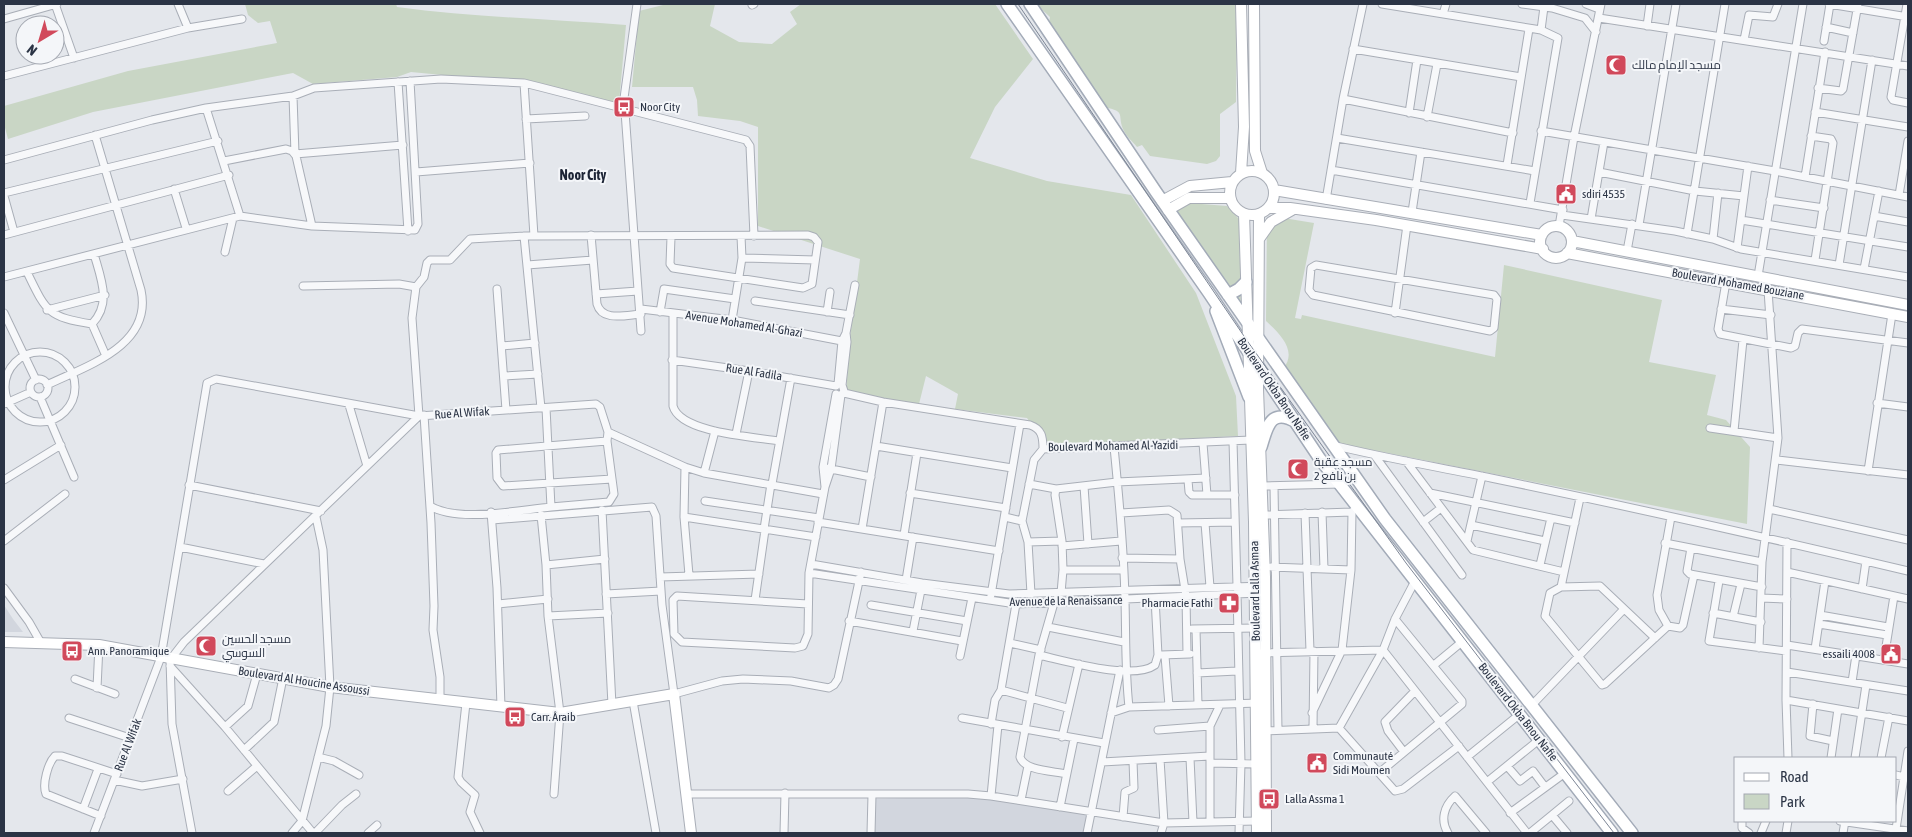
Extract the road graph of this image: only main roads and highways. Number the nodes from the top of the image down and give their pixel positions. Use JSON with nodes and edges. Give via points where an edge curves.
{"nodes":[{"id":1,"x":1007,"y":4,"type":"edge"},
{"id":2,"x":1030,"y":4,"type":"edge"},
{"id":3,"x":1246,"y":282,"type":"road end"},
{"id":4,"x":1209,"y":293,"type":"junction"},
{"id":5,"x":1228,"y":295,"type":"junction"},
{"id":6,"x":1249,"y":397,"type":"road end"},
{"id":7,"x":1296,"y":422,"type":"junction"},
{"id":8,"x":1261,"y":447,"type":"road end"},
{"id":9,"x":1607,"y":831,"type":"edge"},
{"id":10,"x":1632,"y":833,"type":"edge"}],
"edges":[{"from":1,"to":4,"type":"main road","name":"Boulevard Okba Bnou Nafie"},
{"from":2,"to":5,"type":"main road","name":"Boulevard Okba Bnou Nafie"},
{"from":3,"to":5,"type":"main road"},
{"from":4,"to":6,"type":"main road"},
{"from":4,"to":7,"type":"main road","name":"Boulevard Okba Bnou Nafie"},
{"from":5,"to":10,"type":"main road","name":"Boulevard Okba Bnou Nafie","via":[[1391,526]]},
{"from":7,"to":8,"type":"main road","via":[[1284,417],[1272,420],[1266,427]]},
{"from":7,"to":9,"type":"main road","name":"Boulevard Okba Bnou Nafie","via":[[1355,509],[1540,739]]}]}
